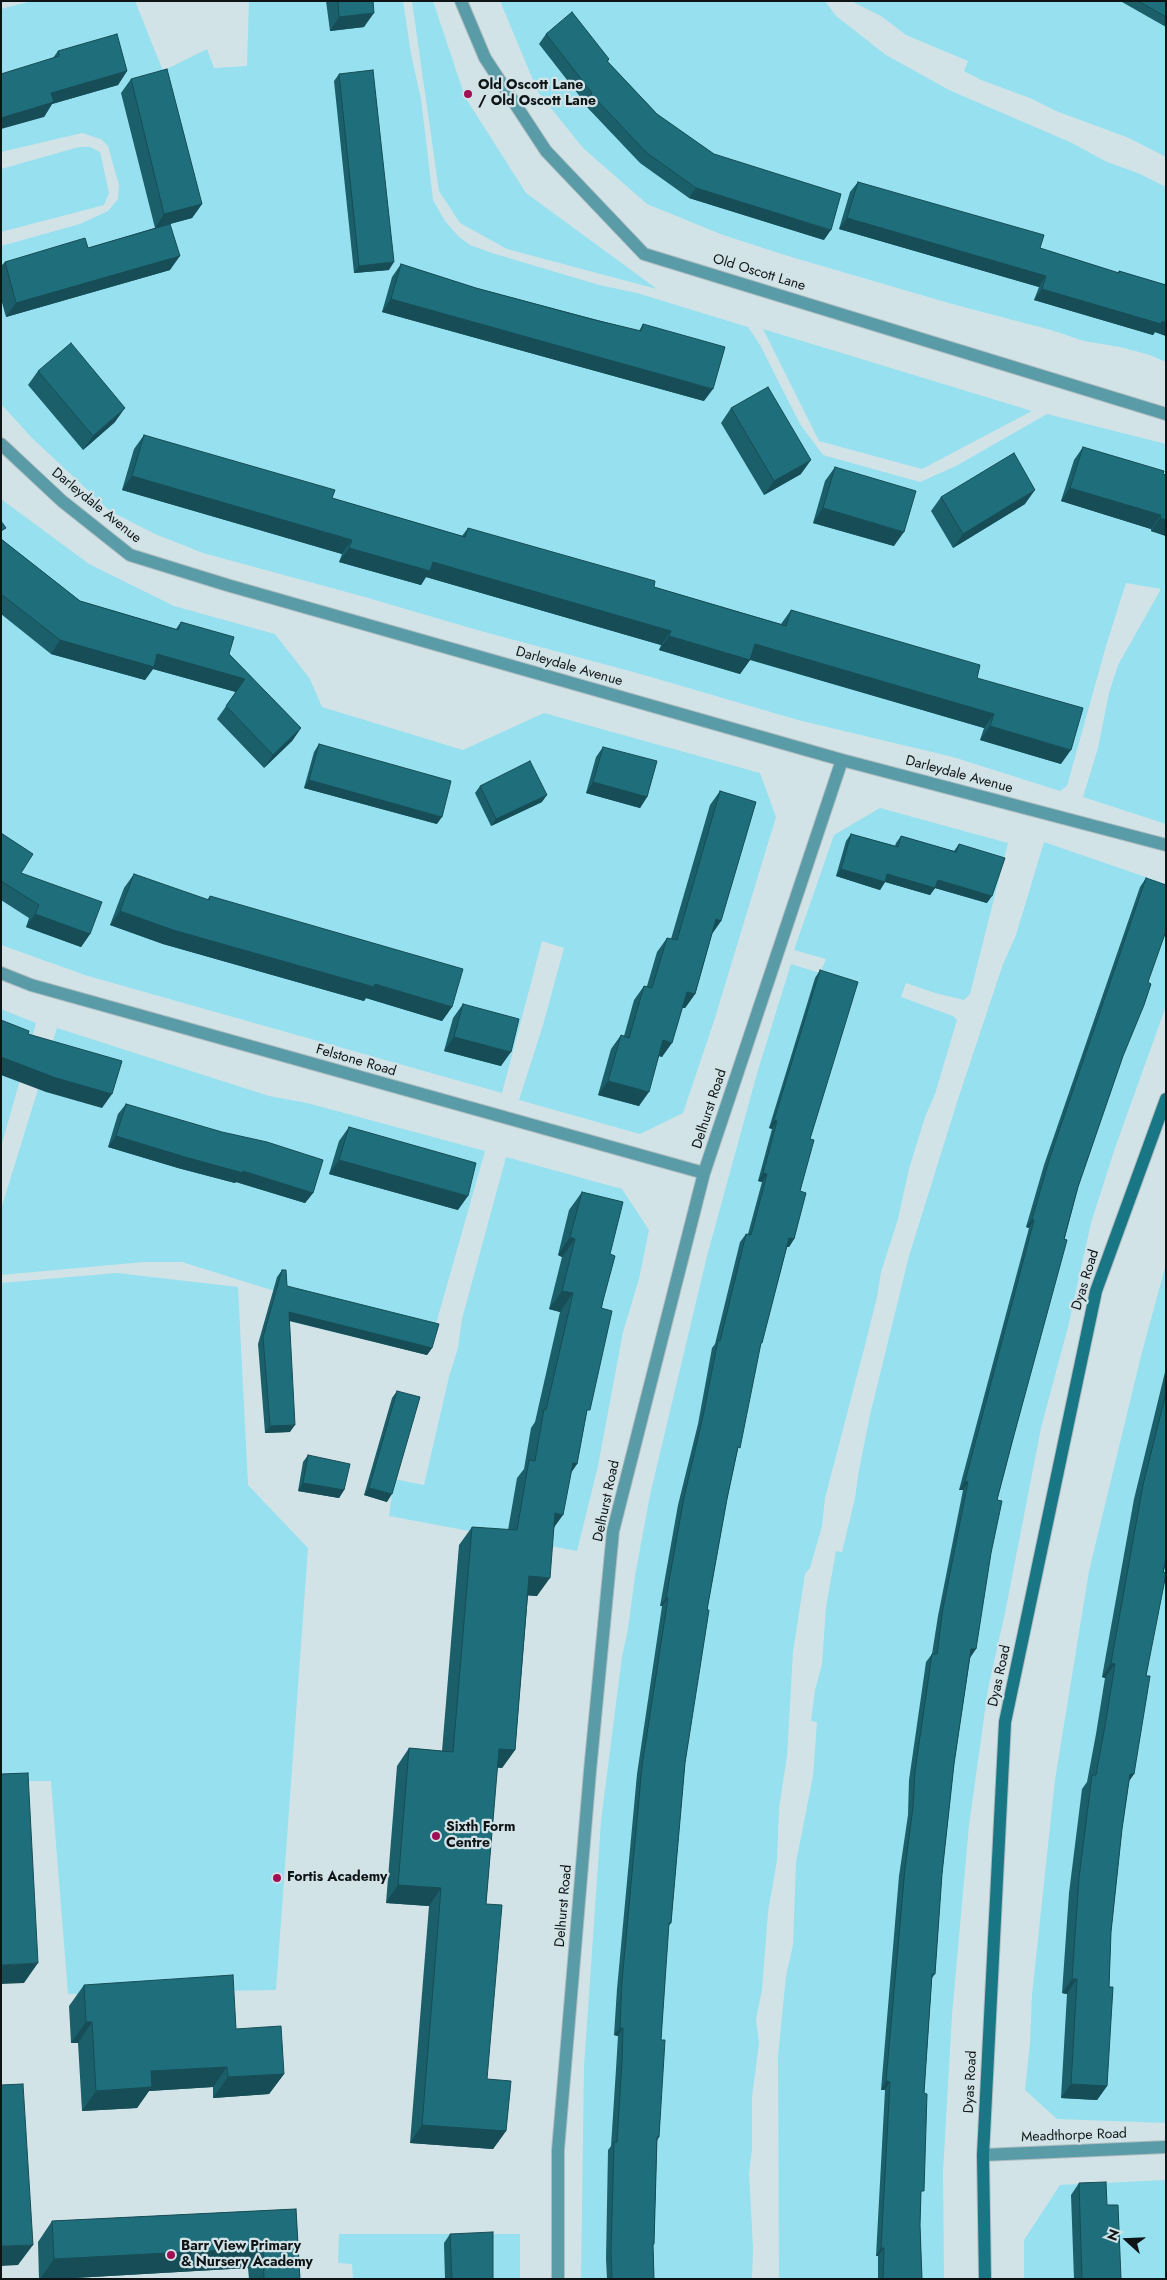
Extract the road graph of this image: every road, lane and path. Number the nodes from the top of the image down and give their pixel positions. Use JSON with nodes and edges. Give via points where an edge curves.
{"nodes":[{"id":1,"x":461,"y":1,"type":"edge"},
{"id":2,"x":1166,"y":414,"type":"edge"},
{"id":3,"x":1,"y":444,"type":"edge"},
{"id":4,"x":842,"y":760,"type":"junction"},
{"id":5,"x":1166,"y":846,"type":"edge"},
{"id":6,"x":1,"y":973,"type":"edge"},
{"id":7,"x":1166,"y":1099,"type":"edge"},
{"id":8,"x":704,"y":1173,"type":"junction"},
{"id":9,"x":1166,"y":2147,"type":"edge"},
{"id":10,"x":983,"y":2155,"type":"junction"},
{"id":11,"x":558,"y":2279,"type":"edge"},
{"id":12,"x":985,"y":2279,"type":"edge"}],
"edges":[{"from":1,"to":2,"type":"street","name":"Old Oscott Lane","via":[[485,58],[546,151],[644,254]]},
{"from":3,"to":4,"type":"street","name":"Darleydale Avenue","via":[[62,501],[130,554],[227,585]]},
{"from":4,"to":5,"type":"street","name":"Darleydale Avenue"},
{"from":4,"to":8,"type":"street","name":"Delhurst Road"},
{"from":6,"to":8,"type":"street","name":"Felstone Road","via":[[48,990]]},
{"from":7,"to":10,"type":"street","name":"Dyas Road","via":[[1096,1291],[1005,1722]]},
{"from":8,"to":11,"type":"street","name":"Delhurst Road","via":[[613,1531],[558,2150]]},
{"from":9,"to":10,"type":"street","name":"Meadthorpe Road"},
{"from":10,"to":12,"type":"street","name":"Dyas Road"}]}
